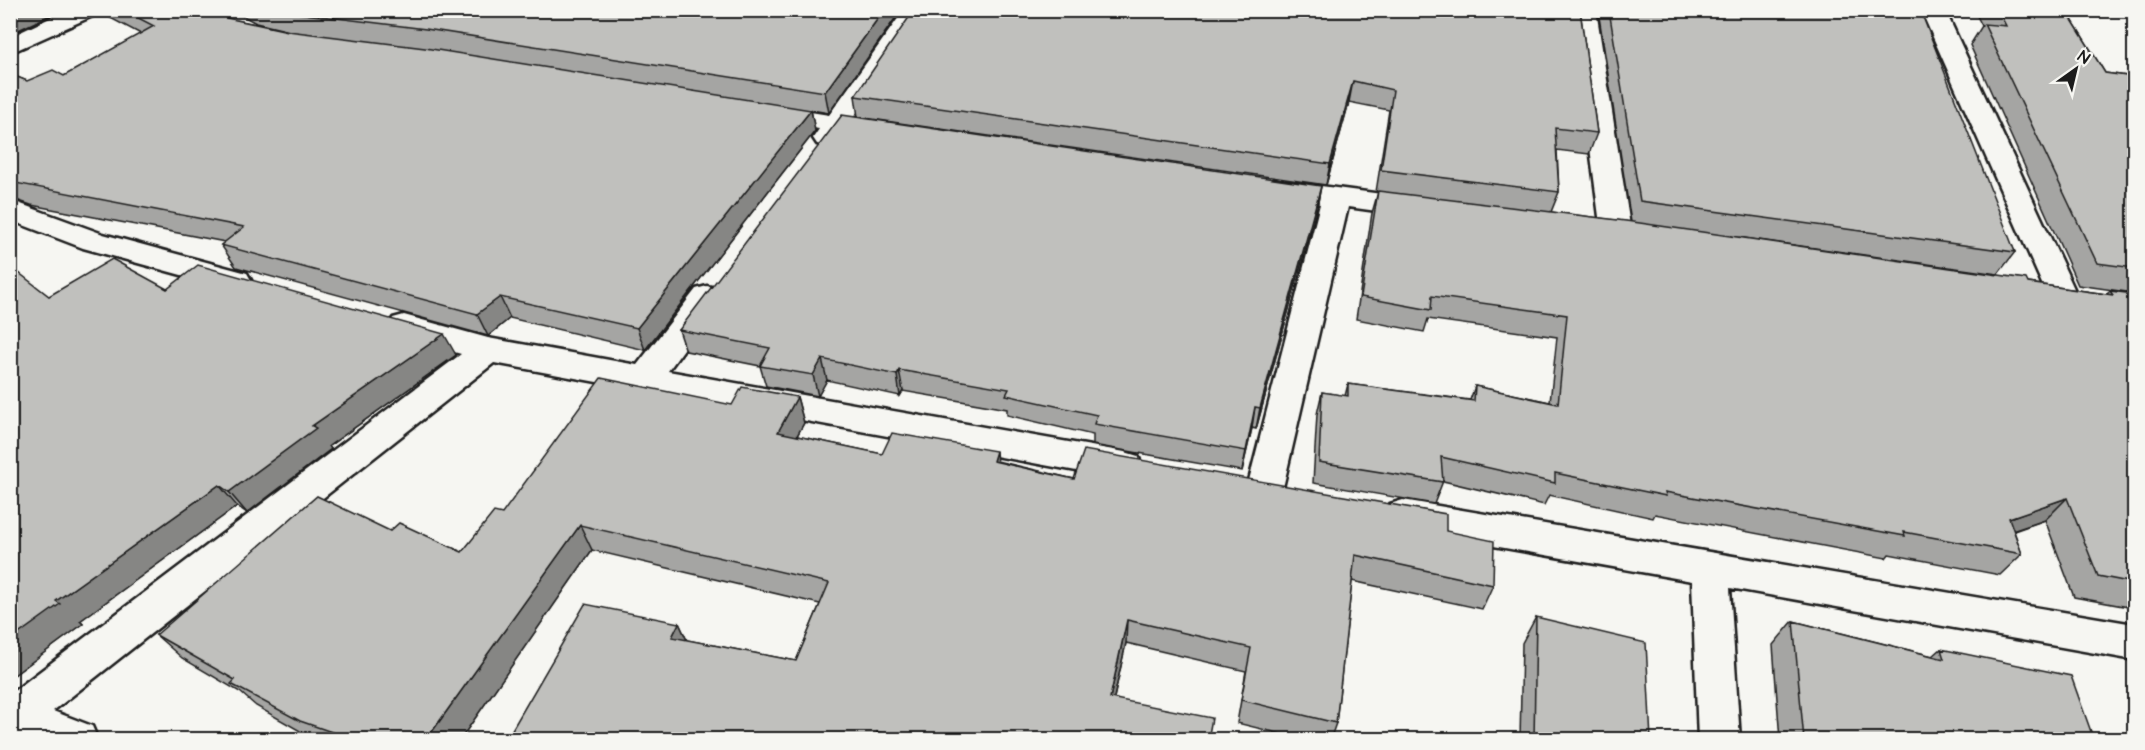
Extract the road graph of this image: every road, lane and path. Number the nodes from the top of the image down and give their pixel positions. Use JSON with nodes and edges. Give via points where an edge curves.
{"nodes":[{"id":1,"x":87,"y":10,"type":"edge"},
{"id":2,"x":916,"y":10,"type":"edge"},
{"id":3,"x":1933,"y":10,"type":"edge"},
{"id":4,"x":1576,"y":12,"type":"edge"},
{"id":5,"x":10,"y":46,"type":"edge"},
{"id":6,"x":742,"y":109,"type":"edge"},
{"id":7,"x":837,"y":124,"type":"junction"},
{"id":8,"x":906,"y":134,"type":"edge"},
{"id":9,"x":810,"y":160,"type":"edge"},
{"id":10,"x":1254,"y":186,"type":"edge"},
{"id":11,"x":1336,"y":198,"type":"junction"},
{"id":12,"x":10,"y":208,"type":"edge"},
{"id":13,"x":1441,"y":210,"type":"edge"},
{"id":14,"x":1616,"y":232,"type":"edge"},
{"id":15,"x":721,"y":279,"type":"edge"},
{"id":16,"x":260,"y":286,"type":"edge"},
{"id":17,"x":2027,"y":290,"type":"edge"},
{"id":18,"x":374,"y":318,"type":"edge"},
{"id":19,"x":488,"y":350,"type":"junction"},
{"id":20,"x":644,"y":379,"type":"junction"},
{"id":21,"x":1159,"y":472,"type":"edge"},
{"id":22,"x":1229,"y":485,"type":"edge"},
{"id":23,"x":1264,"y":492,"type":"junction"},
{"id":24,"x":1299,"y":498,"type":"edge"},
{"id":25,"x":1370,"y":510,"type":"edge"},
{"id":26,"x":1710,"y":567,"type":"junction"},
{"id":27,"x":2134,"y":642,"type":"edge"},
{"id":28,"x":13,"y":717,"type":"edge"},
{"id":29,"x":77,"y":740,"type":"edge"},
{"id":30,"x":1719,"y":740,"type":"edge"}],
"edges":[{"from":1,"to":5,"type":"street"},
{"from":2,"to":7,"type":"street"},
{"from":3,"to":17,"type":"street","via":[[2073,297]]},
{"from":4,"to":14,"type":"street"},
{"from":6,"to":7,"type":"street"},
{"from":7,"to":8,"type":"street"},
{"from":7,"to":9,"type":"street"},
{"from":10,"to":11,"type":"street"},
{"from":11,"to":13,"type":"street"},
{"from":11,"to":23,"type":"street"},
{"from":12,"to":16,"type":"street","via":[[100,242]]},
{"from":15,"to":20,"type":"street"},
{"from":18,"to":19,"type":"street"},
{"from":19,"to":20,"type":"street"},
{"from":19,"to":28,"type":"street"},
{"from":20,"to":21,"type":"street"},
{"from":22,"to":23,"type":"street"},
{"from":23,"to":24,"type":"street"},
{"from":25,"to":26,"type":"street"},
{"from":26,"to":27,"type":"street"},
{"from":26,"to":30,"type":"street"},
{"from":28,"to":29,"type":"street"}]}
